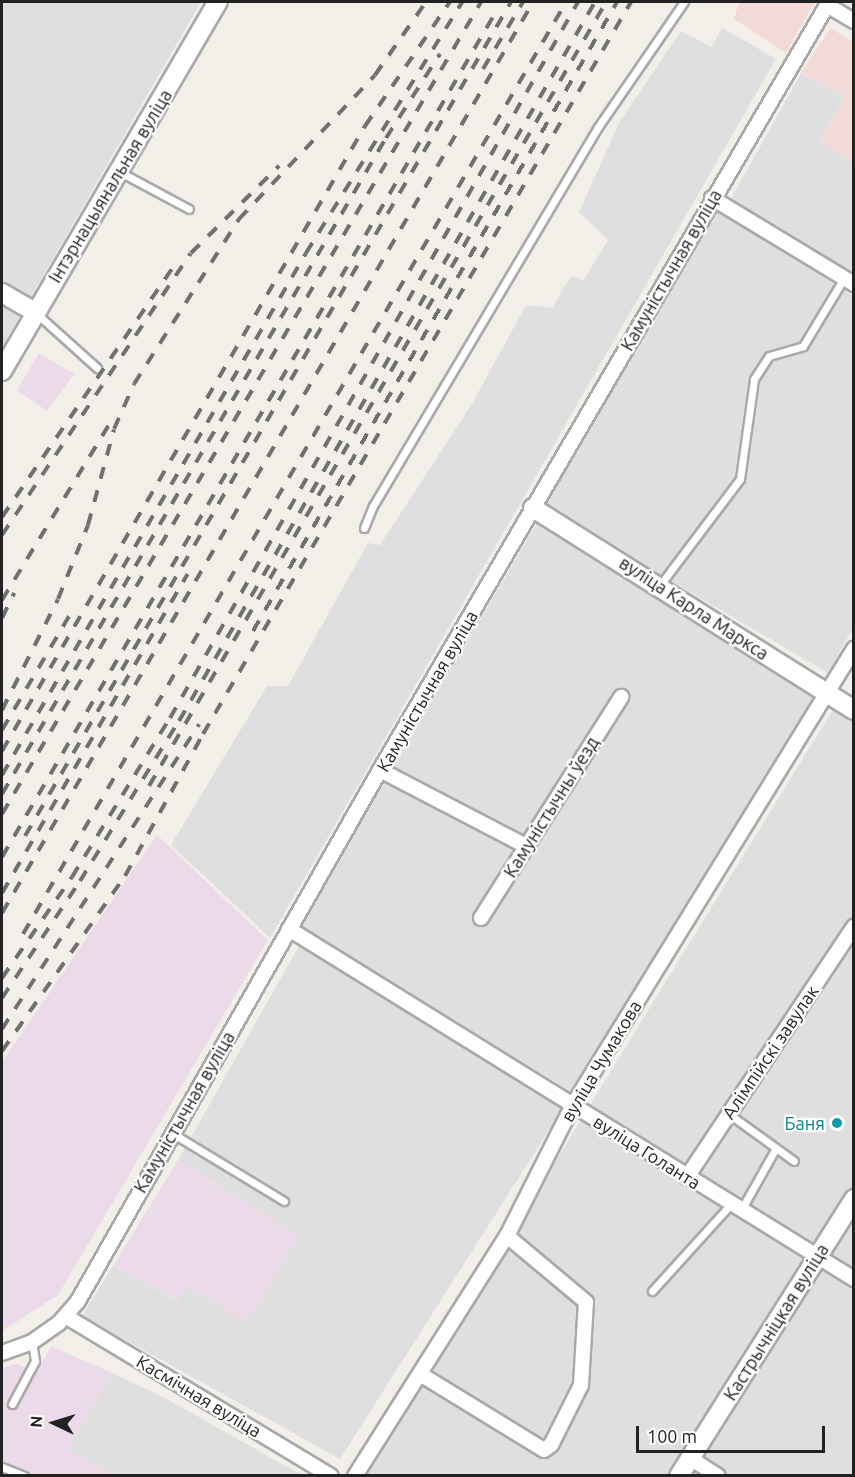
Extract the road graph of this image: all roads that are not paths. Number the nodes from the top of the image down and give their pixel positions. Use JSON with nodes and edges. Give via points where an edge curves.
{"nodes":[{"id":1,"x":218,"y":2,"type":"edge"},
{"id":2,"x":684,"y":2,"type":"edge"},
{"id":3,"x":826,"y":3,"type":"edge"},
{"id":4,"x":854,"y":21,"type":"edge"},
{"id":5,"x":119,"y":171,"type":"junction"},
{"id":6,"x":712,"y":198,"type":"junction"},
{"id":7,"x":189,"y":209,"type":"dead end"},
{"id":8,"x":849,"y":281,"type":"edge"},
{"id":9,"x":2,"y":292,"type":"edge"},
{"id":10,"x":35,"y":312,"type":"junction"},
{"id":11,"x":97,"y":368,"type":"dead end"},
{"id":12,"x":2,"y":371,"type":"edge"},
{"id":13,"x":533,"y":508,"type":"junction"},
{"id":14,"x":364,"y":528,"type":"dead end"},
{"id":15,"x":660,"y":585,"type":"junction"},
{"id":16,"x":854,"y":649,"type":"edge"},
{"id":17,"x":826,"y":694,"type":"junction"},
{"id":18,"x":621,"y":697,"type":"dead end"},
{"id":19,"x":854,"y":710,"type":"edge"},
{"id":20,"x":380,"y":770,"type":"junction"},
{"id":21,"x":526,"y":846,"type":"junction"},
{"id":22,"x":481,"y":918,"type":"dead end"},
{"id":23,"x":854,"y":927,"type":"edge"},
{"id":24,"x":289,"y":929,"type":"junction"},
{"id":25,"x":573,"y":1105,"type":"junction"},
{"id":26,"x":729,"y":1114,"type":"junction"},
{"id":27,"x":172,"y":1133,"type":"junction"},
{"id":28,"x":776,"y":1148,"type":"junction"},
{"id":29,"x":794,"y":1161,"type":"dead end"},
{"id":30,"x":687,"y":1177,"type":"junction"},
{"id":31,"x":854,"y":1199,"type":"edge"},
{"id":32,"x":284,"y":1201,"type":"dead end"},
{"id":33,"x":736,"y":1207,"type":"junction"},
{"id":34,"x":507,"y":1236,"type":"junction"},
{"id":35,"x":818,"y":1256,"type":"junction"},
{"id":36,"x":854,"y":1279,"type":"edge"},
{"id":37,"x":652,"y":1291,"type":"dead end"},
{"id":38,"x":67,"y":1317,"type":"junction"},
{"id":39,"x":32,"y":1342,"type":"junction"},
{"id":40,"x":2,"y":1353,"type":"edge"},
{"id":41,"x":420,"y":1374,"type":"junction"},
{"id":42,"x":12,"y":1404,"type":"dead end"},
{"id":43,"x":690,"y":1458,"type":"junction"},
{"id":44,"x":2,"y":1467,"type":"edge"},
{"id":45,"x":24,"y":1476,"type":"edge"},
{"id":46,"x":331,"y":1476,"type":"edge"},
{"id":47,"x":356,"y":1476,"type":"edge"},
{"id":48,"x":679,"y":1476,"type":"edge"},
{"id":49,"x":718,"y":1476,"type":"edge"}],
"edges":[{"from":1,"to":5,"type":"street","name":"Інтэрнацыянальная вуліца"},
{"from":2,"to":14,"type":"lane","via":[[598,127],[401,457]]},
{"from":3,"to":4,"type":"street"},
{"from":3,"to":6,"type":"street","name":"Камуністычная вуліца"},
{"from":5,"to":7,"type":"lane"},
{"from":5,"to":10,"type":"street","name":"Інтэрнацыянальная вуліца"},
{"from":6,"to":8,"type":"street"},
{"from":6,"to":13,"type":"street","name":"Камуністычная вуліца"},
{"from":8,"to":15,"type":"lane","via":[[803,346],[769,356],[754,379],[740,479]]},
{"from":9,"to":10,"type":"street"},
{"from":10,"to":11,"type":"lane"},
{"from":10,"to":12,"type":"street","name":"Інтэрнацыянальная вуліца"},
{"from":13,"to":15,"type":"street","name":"вуліца Карла Маркса"},
{"from":13,"to":20,"type":"street","name":"Камуністычная вуліца"},
{"from":15,"to":17,"type":"street","name":"вуліца Карла Маркса"},
{"from":16,"to":17,"type":"street","name":"вуліца Чумакова"},
{"from":17,"to":19,"type":"street","name":"вуліца Карла Маркса"},
{"from":17,"to":25,"type":"street","name":"вуліца Чумакова"},
{"from":18,"to":21,"type":"street","name":"Камуністычны ўезд"},
{"from":20,"to":21,"type":"street"},
{"from":20,"to":24,"type":"street","name":"Камуністычная вуліца"},
{"from":21,"to":22,"type":"street","name":"Камуністычны ўезд"},
{"from":23,"to":26,"type":"street","name":"Алімпійскі завулак"},
{"from":24,"to":25,"type":"street","name":"вуліца Голанта"},
{"from":24,"to":27,"type":"street","name":"Камуністычная вуліца"},
{"from":25,"to":30,"type":"street","name":"вуліца Голанта"},
{"from":25,"to":34,"type":"street","name":"вуліца Чумакова"},
{"from":26,"to":28,"type":"lane"},
{"from":26,"to":30,"type":"street","name":"Алімпійскі завулак"},
{"from":27,"to":32,"type":"lane"},
{"from":27,"to":38,"type":"street","name":"Камуністычная вуліца"},
{"from":28,"to":29,"type":"lane"},
{"from":28,"to":33,"type":"lane"},
{"from":30,"to":33,"type":"street","name":"вуліца Голанта"},
{"from":31,"to":35,"type":"street","name":"Кастрычніцкая вуліца"},
{"from":33,"to":35,"type":"street","name":"вуліца Голанта"},
{"from":33,"to":37,"type":"lane"},
{"from":34,"to":41,"type":"street","name":"вуліца Чумакова"},
{"from":34,"to":41,"type":"street","via":[[586,1302],[581,1385],[552,1445],[544,1450]]},
{"from":35,"to":36,"type":"street","name":"вуліца Голанта"},
{"from":35,"to":43,"type":"street","name":"Кастрычніцкая вуліца"},
{"from":38,"to":39,"type":"street","name":"Камуністычная вуліца"},
{"from":38,"to":46,"type":"street","name":"Касмічная вуліца"},
{"from":39,"to":40,"type":"street","name":"Камуністычная вуліца"},
{"from":39,"to":42,"type":"lane","via":[[36,1361]]},
{"from":41,"to":47,"type":"street","name":"вуліца Чумакова"},
{"from":43,"to":48,"type":"street","name":"Кастрычніцкая вуліца"},
{"from":43,"to":49,"type":"street"},
{"from":44,"to":45,"type":"lane"}]}
